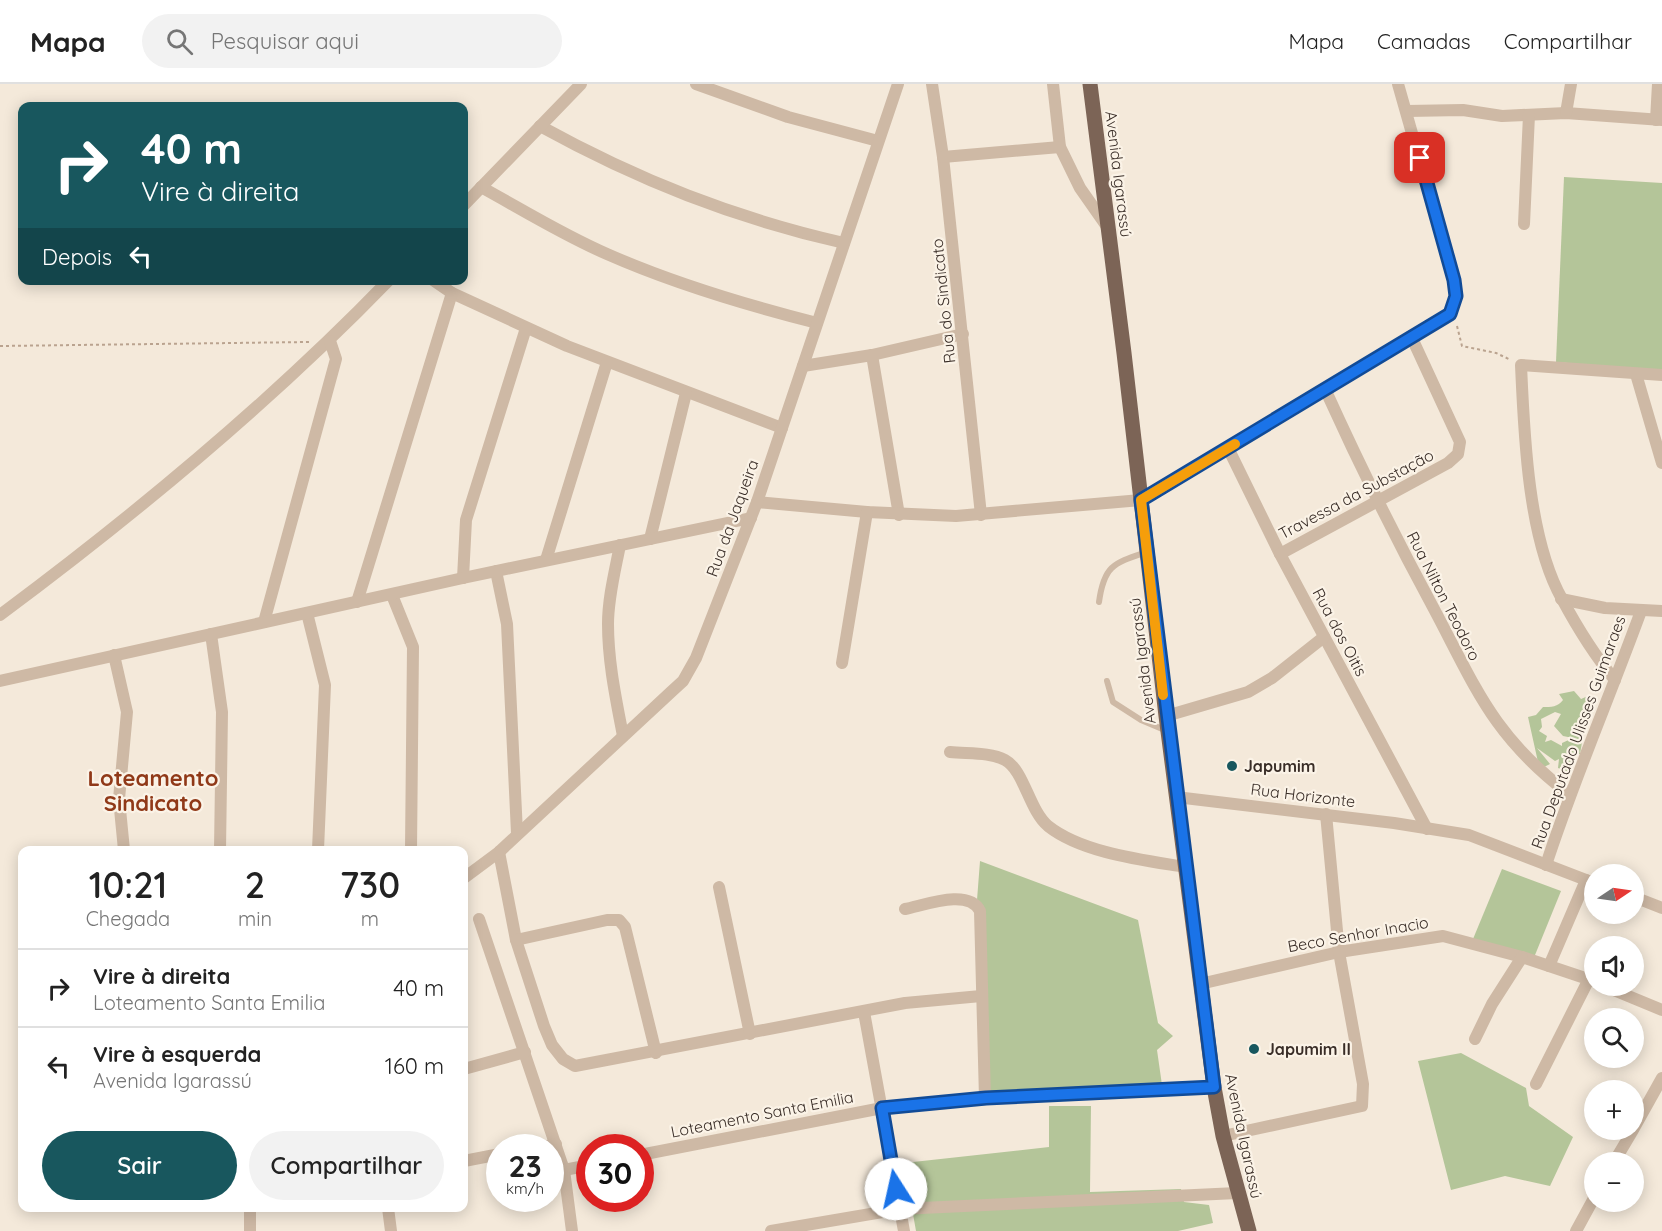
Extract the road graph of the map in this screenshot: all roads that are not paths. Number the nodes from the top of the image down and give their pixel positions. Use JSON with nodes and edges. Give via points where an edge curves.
{"nodes":[{"id":1,"x":581,"y":84,"type":"edge"},
{"id":2,"x":696,"y":84,"type":"edge"},
{"id":3,"x":898,"y":84,"type":"edge"},
{"id":4,"x":932,"y":84,"type":"edge"},
{"id":5,"x":1053,"y":84,"type":"edge"},
{"id":6,"x":1090,"y":84,"type":"edge"},
{"id":7,"x":1398,"y":84,"type":"edge"},
{"id":8,"x":1571,"y":84,"type":"edge"},
{"id":9,"x":1658,"y":84,"type":"edge"},
{"id":10,"x":1407,"y":111,"type":"junction"},
{"id":11,"x":1566,"y":113,"type":"junction"},
{"id":12,"x":1529,"y":115,"type":"junction"},
{"id":13,"x":1659,"y":120,"type":"edge"},
{"id":14,"x":540,"y":126,"type":"junction"},
{"id":15,"x":878,"y":141,"type":"junction"},
{"id":16,"x":1060,"y":147,"type":"junction"},
{"id":17,"x":944,"y":157,"type":"junction"},
{"id":18,"x":481,"y":187,"type":"junction"},
{"id":19,"x":468,"y":201,"type":"edge"},
{"id":20,"x":1524,"y":224,"type":"dead end"},
{"id":21,"x":1108,"y":228,"type":"junction"},
{"id":22,"x":844,"y":243,"type":"junction"},
{"id":23,"x":385,"y":285,"type":"edge"},
{"id":24,"x":440,"y":285,"type":"edge"},
{"id":25,"x":452,"y":293,"type":"junction"},
{"id":26,"x":817,"y":323,"type":"junction"},
{"id":27,"x":526,"y":328,"type":"junction"},
{"id":28,"x":963,"y":334,"type":"junction"},
{"id":29,"x":1411,"y":336,"type":"junction"},
{"id":30,"x":330,"y":341,"type":"junction"},
{"id":31,"x":872,"y":356,"type":"junction"},
{"id":32,"x":607,"y":362,"type":"junction"},
{"id":33,"x":803,"y":366,"type":"junction"},
{"id":34,"x":1636,"y":374,"type":"junction"},
{"id":35,"x":1662,"y":375,"type":"edge"},
{"id":36,"x":1325,"y":389,"type":"junction"},
{"id":37,"x":686,"y":393,"type":"junction"},
{"id":38,"x":782,"y":428,"type":"junction"},
{"id":39,"x":1228,"y":448,"type":"junction"},
{"id":40,"x":1662,"y":463,"type":"edge"},
{"id":41,"x":1141,"y":500,"type":"junction"},
{"id":42,"x":757,"y":502,"type":"junction"},
{"id":43,"x":1377,"y":503,"type":"junction"},
{"id":44,"x":867,"y":512,"type":"junction"},
{"id":45,"x":899,"y":515,"type":"junction"},
{"id":46,"x":981,"y":515,"type":"junction"},
{"id":47,"x":751,"y":518,"type":"junction"},
{"id":48,"x":650,"y":539,"type":"junction"},
{"id":49,"x":620,"y":545,"type":"junction"},
{"id":50,"x":1148,"y":552,"type":"junction"},
{"id":51,"x":1280,"y":554,"type":"junction"},
{"id":52,"x":546,"y":560,"type":"junction"},
{"id":53,"x":496,"y":571,"type":"junction"},
{"id":54,"x":463,"y":578,"type":"junction"},
{"id":55,"x":392,"y":595,"type":"junction"},
{"id":56,"x":1561,"y":599,"type":"junction"},
{"id":57,"x":357,"y":602,"type":"junction"},
{"id":58,"x":1099,"y":602,"type":"dead end"},
{"id":59,"x":1662,"y":610,"type":"edge"},
{"id":60,"x":1641,"y":611,"type":"junction"},
{"id":61,"x":307,"y":614,"type":"junction"},
{"id":62,"x":0,"y":615,"type":"edge"},
{"id":63,"x":264,"y":622,"type":"junction"},
{"id":64,"x":211,"y":634,"type":"junction"},
{"id":65,"x":1324,"y":637,"type":"junction"},
{"id":66,"x":114,"y":655,"type":"junction"},
{"id":67,"x":842,"y":663,"type":"dead end"},
{"id":68,"x":1615,"y":680,"type":"junction"},
{"id":69,"x":0,"y":681,"type":"edge"},
{"id":70,"x":1107,"y":681,"type":"dead end"},
{"id":71,"x":1167,"y":724,"type":"junction"},
{"id":72,"x":623,"y":736,"type":"junction"},
{"id":73,"x":950,"y":752,"type":"dead end"},
{"id":74,"x":1569,"y":794,"type":"junction"},
{"id":75,"x":1176,"y":797,"type":"junction"},
{"id":76,"x":1326,"y":814,"type":"junction"},
{"id":77,"x":1427,"y":829,"type":"junction"},
{"id":78,"x":517,"y":833,"type":"junction"},
{"id":79,"x":124,"y":846,"type":"edge"},
{"id":80,"x":220,"y":846,"type":"edge"},
{"id":81,"x":318,"y":846,"type":"edge"},
{"id":82,"x":411,"y":846,"type":"edge"},
{"id":83,"x":499,"y":852,"type":"junction"},
{"id":84,"x":1546,"y":865,"type":"junction"},
{"id":85,"x":1185,"y":867,"type":"junction"},
{"id":86,"x":468,"y":875,"type":"edge"},
{"id":87,"x":1584,"y":879,"type":"edge"},
{"id":88,"x":718,"y":887,"type":"dead end"},
{"id":89,"x":1584,"y":893,"type":"edge"},
{"id":90,"x":1644,"y":901,"type":"edge"},
{"id":91,"x":1662,"y":908,"type":"edge"},
{"id":92,"x":905,"y":909,"type":"dead end"},
{"id":93,"x":479,"y":919,"type":"dead end"},
{"id":94,"x":516,"y":940,"type":"junction"},
{"id":95,"x":1339,"y":952,"type":"junction"},
{"id":96,"x":1522,"y":957,"type":"junction"},
{"id":97,"x":1549,"y":966,"type":"junction"},
{"id":98,"x":1584,"y":977,"type":"edge"},
{"id":99,"x":1200,"y":984,"type":"junction"},
{"id":100,"x":1584,"y":995,"type":"edge"},
{"id":101,"x":981,"y":996,"type":"junction"},
{"id":102,"x":1628,"y":996,"type":"edge"},
{"id":103,"x":1662,"y":1010,"type":"edge"},
{"id":104,"x":864,"y":1012,"type":"junction"},
{"id":105,"x":750,"y":1034,"type":"junction"},
{"id":106,"x":1475,"y":1039,"type":"dead end"},
{"id":107,"x":525,"y":1052,"type":"junction"},
{"id":108,"x":656,"y":1053,"type":"junction"},
{"id":109,"x":468,"y":1068,"type":"edge"},
{"id":110,"x":1662,"y":1078,"type":"edge"},
{"id":111,"x":1536,"y":1084,"type":"dead end"},
{"id":112,"x":1214,"y":1087,"type":"junction"},
{"id":113,"x":986,"y":1098,"type":"junction"},
{"id":114,"x":882,"y":1108,"type":"junction"},
{"id":115,"x":1644,"y":1110,"type":"edge"},
{"id":116,"x":553,"y":1134,"type":"edge"},
{"id":117,"x":1223,"y":1136,"type":"junction"},
{"id":118,"x":654,"y":1152,"type":"edge"},
{"id":119,"x":486,"y":1157,"type":"edge"},
{"id":120,"x":468,"y":1160,"type":"edge"},
{"id":121,"x":576,"y":1168,"type":"edge"},
{"id":122,"x":564,"y":1170,"type":"joint"},
{"id":123,"x":1237,"y":1193,"type":"junction"},
{"id":124,"x":900,"y":1209,"type":"junction"},
{"id":125,"x":250,"y":1212,"type":"edge"},
{"id":126,"x":389,"y":1212,"type":"edge"},
{"id":127,"x":1586,"y":1212,"type":"edge"},
{"id":128,"x":568,"y":1230,"type":"edge"},
{"id":129,"x":250,"y":1231,"type":"edge"},
{"id":130,"x":391,"y":1231,"type":"edge"},
{"id":131,"x":771,"y":1231,"type":"edge"},
{"id":132,"x":904,"y":1231,"type":"edge"},
{"id":133,"x":1249,"y":1231,"type":"edge"},
{"id":134,"x":1576,"y":1231,"type":"edge"}],
"edges":[{"from":1,"to":14,"type":"street"},
{"from":2,"to":15,"type":"street","via":[[788,117]]},
{"from":3,"to":15,"type":"street","name":"Rua da Jaqueira"},
{"from":4,"to":17,"type":"street","name":"Rua do Sindicato"},
{"from":5,"to":16,"type":"street"},
{"from":6,"to":21,"type":"main road","name":"Avenida Igarassú"},
{"from":7,"to":10,"type":"street"},
{"from":8,"to":11,"type":"street"},
{"from":9,"to":13,"type":"street"},
{"from":10,"to":12,"type":"street"},
{"from":10,"to":29,"type":"street","via":[[1456,296],[1450,314]]},
{"from":11,"to":12,"type":"street"},
{"from":11,"to":13,"type":"street"},
{"from":12,"to":20,"type":"street"},
{"from":14,"to":18,"type":"street"},
{"from":14,"to":22,"type":"street","via":[[600,159],[679,194]]},
{"from":15,"to":22,"type":"street","name":"Rua da Jaqueira"},
{"from":16,"to":17,"type":"street"},
{"from":16,"to":21,"type":"street","via":[[1080,188]]},
{"from":17,"to":28,"type":"street","name":"Rua do Sindicato"},
{"from":18,"to":19,"type":"street"},
{"from":18,"to":26,"type":"street","via":[[562,233],[649,271]]},
{"from":21,"to":41,"type":"main road","name":"Avenida Igarassú"},
{"from":22,"to":26,"type":"street","name":"Rua da Jaqueira"},
{"from":23,"to":30,"type":"street"},
{"from":24,"to":25,"type":"street"},
{"from":25,"to":27,"type":"street"},
{"from":25,"to":57,"type":"street"},
{"from":26,"to":33,"type":"street","name":"Rua da Jaqueira"},
{"from":27,"to":32,"type":"street"},
{"from":27,"to":54,"type":"street","via":[[466,520]]},
{"from":28,"to":31,"type":"street"},
{"from":28,"to":46,"type":"street","name":"Rua do Sindicato"},
{"from":29,"to":36,"type":"street"},
{"from":29,"to":43,"type":"street","name":"Travessa da Substação","via":[[1460,442],[1458,454],[1449,463]]},
{"from":30,"to":62,"type":"street","via":[[107,536]]},
{"from":30,"to":63,"type":"street","via":[[336,359]]},
{"from":31,"to":33,"type":"street"},
{"from":31,"to":45,"type":"street"},
{"from":32,"to":37,"type":"street"},
{"from":32,"to":52,"type":"street"},
{"from":33,"to":38,"type":"street","name":"Rua da Jaqueira"},
{"from":34,"to":35,"type":"street"},
{"from":34,"to":40,"type":"street"},
{"from":34,"to":56,"type":"street","via":[[1521,365],[1528,460],[1539,530]]},
{"from":36,"to":39,"type":"street"},
{"from":36,"to":43,"type":"street","name":"Rua Nilton Teodoro"},
{"from":37,"to":38,"type":"street"},
{"from":37,"to":48,"type":"street"},
{"from":38,"to":42,"type":"street","name":"Rua da Jaqueira"},
{"from":39,"to":41,"type":"street"},
{"from":39,"to":51,"type":"street","name":"Rua dos Oitis"},
{"from":41,"to":46,"type":"street"},
{"from":41,"to":50,"type":"main road","name":"Avenida Igarassú"},
{"from":42,"to":44,"type":"street"},
{"from":42,"to":47,"type":"street","name":"Rua da Jaqueira"},
{"from":43,"to":51,"type":"street","name":"Travessa da Substação"},
{"from":43,"to":74,"type":"street","name":"Rua Nilton Teodoro","via":[[1495,722],[1527,759]]},
{"from":44,"to":45,"type":"street"},
{"from":44,"to":67,"type":"street"},
{"from":45,"to":46,"type":"street"},
{"from":47,"to":48,"type":"street"},
{"from":47,"to":72,"type":"street","name":"Rua da Jaqueira","via":[[696,658],[683,681]]},
{"from":48,"to":49,"type":"street"},
{"from":49,"to":52,"type":"street"},
{"from":49,"to":72,"type":"street","via":[[608,624]]},
{"from":50,"to":58,"type":"lane","via":[[1116,562],[1106,573]]},
{"from":50,"to":71,"type":"main road","name":"Avenida Igarassú"},
{"from":51,"to":65,"type":"street","name":"Rua dos Oitis"},
{"from":52,"to":53,"type":"street"},
{"from":53,"to":54,"type":"street"},
{"from":53,"to":78,"type":"street","via":[[507,624]]},
{"from":54,"to":55,"type":"street"},
{"from":55,"to":57,"type":"street"},
{"from":55,"to":82,"type":"street","via":[[413,647]]},
{"from":56,"to":60,"type":"street","name":"Rua Deputado Ulisses Guimaraes"},
{"from":56,"to":68,"type":"street"},
{"from":57,"to":61,"type":"street"},
{"from":59,"to":60,"type":"street","name":"Rua Deputado Ulisses Guimaraes"},
{"from":60,"to":68,"type":"street","name":"Rua Deputado Ulisses Guimaraes"},
{"from":61,"to":63,"type":"street"},
{"from":61,"to":81,"type":"street","via":[[325,685]]},
{"from":63,"to":64,"type":"street"},
{"from":64,"to":66,"type":"street"},
{"from":64,"to":80,"type":"street","via":[[222,712]]},
{"from":65,"to":71,"type":"street","via":[[1248,692]]},
{"from":65,"to":77,"type":"street","name":"Rua dos Oitis"},
{"from":66,"to":69,"type":"street"},
{"from":66,"to":79,"type":"street","via":[[127,712],[119,799]]},
{"from":68,"to":74,"type":"street","name":"Rua Deputado Ulisses Guimaraes"},
{"from":70,"to":71,"type":"lane","via":[[1113,702],[1141,720]]},
{"from":71,"to":75,"type":"main road","name":"Avenida Igarassú"},
{"from":72,"to":78,"type":"street","name":"Rua da Jaqueira"},
{"from":73,"to":85,"type":"street","via":[[1006,761],[1036,812],[1062,834],[1124,856]]},
{"from":74,"to":84,"type":"street","name":"Rua Deputado Ulisses Guimaraes"},
{"from":75,"to":76,"type":"street","name":"Rua Horizonte"},
{"from":75,"to":85,"type":"main road","name":"Avenida Igarassú"},
{"from":76,"to":77,"type":"street","name":"Rua Horizonte"},
{"from":76,"to":95,"type":"street"},
{"from":77,"to":84,"type":"street","name":"Rua Horizonte","via":[[1469,836]]},
{"from":78,"to":83,"type":"street","name":"Rua da Jaqueira"},
{"from":83,"to":86,"type":"street","name":"Rua da Jaqueira"},
{"from":83,"to":94,"type":"street"},
{"from":84,"to":87,"type":"street","name":"Rua Horizonte"},
{"from":85,"to":99,"type":"main road","name":"Avenida Igarassú"},
{"from":88,"to":105,"type":"street"},
{"from":89,"to":97,"type":"street"},
{"from":90,"to":91,"type":"street"},
{"from":92,"to":101,"type":"street","via":[[956,899],[977,904]]},
{"from":93,"to":107,"type":"street"},
{"from":94,"to":108,"type":"street","via":[[552,1045],[563,1059],[575,1066]]},
{"from":94,"to":108,"type":"street","via":[[619,920],[625,927]]},
{"from":95,"to":96,"type":"street","name":"Beco Senhor Inacio","via":[[1443,936]]},
{"from":95,"to":99,"type":"street","name":"Beco Senhor Inacio"},
{"from":95,"to":117,"type":"street","via":[[1363,1084],[1362,1107]]},
{"from":96,"to":97,"type":"street","name":"Beco Senhor Inacio"},
{"from":96,"to":106,"type":"street"},
{"from":97,"to":98,"type":"street","name":"Beco Senhor Inacio"},
{"from":99,"to":112,"type":"main road","name":"Avenida Igarassú"},
{"from":100,"to":111,"type":"street"},
{"from":101,"to":104,"type":"street","via":[[905,1003]]},
{"from":101,"to":113,"type":"street"},
{"from":102,"to":103,"type":"street"},
{"from":104,"to":105,"type":"street"},
{"from":104,"to":114,"type":"street"},
{"from":105,"to":108,"type":"street"},
{"from":107,"to":109,"type":"street"},
{"from":107,"to":116,"type":"street"},
{"from":110,"to":115,"type":"street"},
{"from":112,"to":113,"type":"street","name":"Loteamento Santa Emilia"},
{"from":112,"to":117,"type":"main road","name":"Avenida Igarassú"},
{"from":113,"to":114,"type":"street","name":"Loteamento Santa Emilia"},
{"from":114,"to":118,"type":"street","name":"Loteamento Santa Emilia"},
{"from":114,"to":124,"type":"street"},
{"from":117,"to":123,"type":"main road","name":"Avenida Igarassú"},
{"from":119,"to":120,"type":"street"},
{"from":121,"to":122,"type":"street"},
{"from":122,"to":128,"type":"street"},
{"from":123,"to":124,"type":"street"},
{"from":123,"to":133,"type":"main road","name":"Avenida Igarassú"},
{"from":124,"to":131,"type":"street"},
{"from":124,"to":132,"type":"street"},
{"from":125,"to":129,"type":"street"},
{"from":126,"to":130,"type":"street"},
{"from":127,"to":134,"type":"street"}]}
